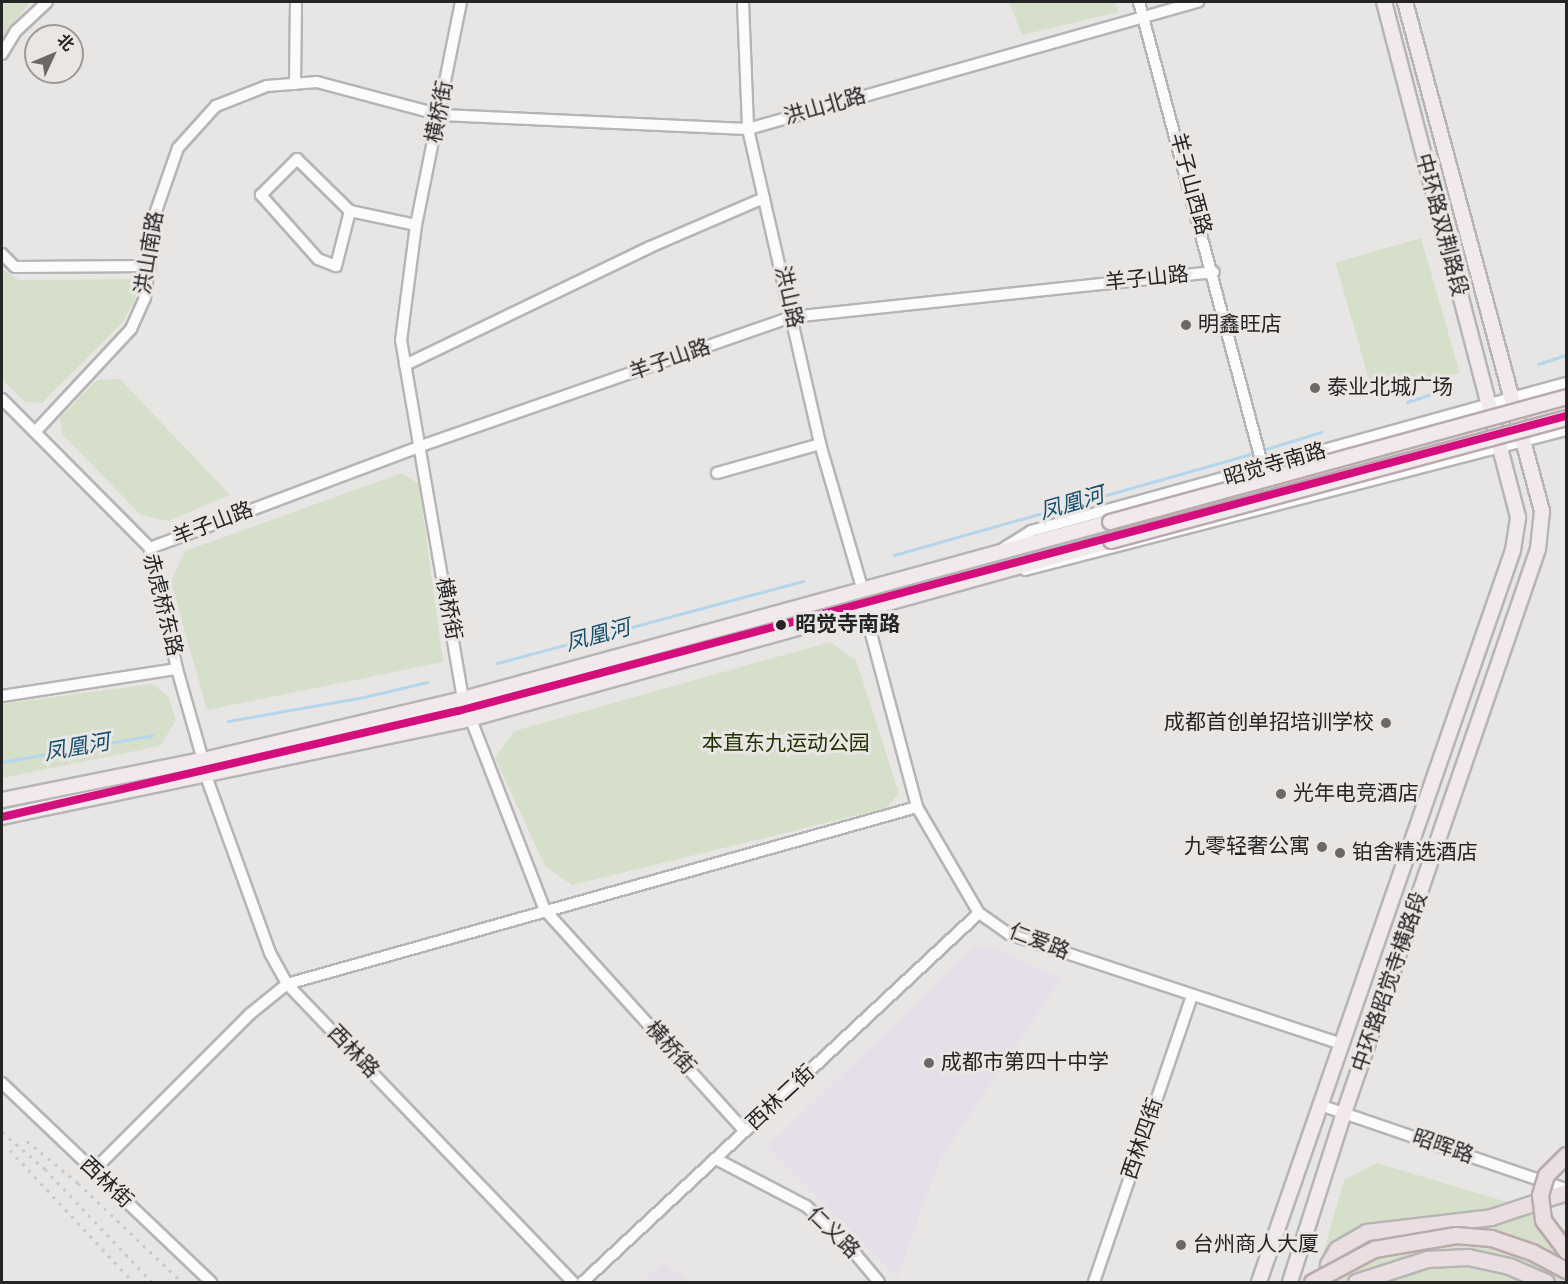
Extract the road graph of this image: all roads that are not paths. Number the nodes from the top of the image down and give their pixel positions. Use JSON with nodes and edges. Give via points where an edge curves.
{"nodes":[{"id":1,"x":47,"y":2,"type":"edge"},
{"id":2,"x":296,"y":2,"type":"edge"},
{"id":3,"x":461,"y":2,"type":"edge"},
{"id":4,"x":743,"y":2,"type":"edge"},
{"id":5,"x":1139,"y":2,"type":"edge"},
{"id":6,"x":1198,"y":2,"type":"edge"},
{"id":7,"x":1384,"y":2,"type":"edge"},
{"id":8,"x":1405,"y":2,"type":"edge"},
{"id":9,"x":1145,"y":15,"type":"junction"},
{"id":10,"x":2,"y":54,"type":"edge"},
{"id":11,"x":295,"y":84,"type":"junction"},
{"id":12,"x":441,"y":115,"type":"junction"},
{"id":13,"x":748,"y":129,"type":"junction"},
{"id":14,"x":764,"y":198,"type":"junction"},
{"id":15,"x":350,"y":211,"type":"junction"},
{"id":16,"x":416,"y":225,"type":"junction"},
{"id":17,"x":2,"y":254,"type":"edge"},
{"id":18,"x":150,"y":266,"type":"junction"},
{"id":19,"x":1214,"y":272,"type":"junction"},
{"id":20,"x":792,"y":317,"type":"junction"},
{"id":21,"x":405,"y":365,"type":"junction"},
{"id":22,"x":1566,"y":383,"type":"edge"},
{"id":23,"x":1510,"y":397,"type":"junction"},
{"id":24,"x":1566,"y":397,"type":"edge"},
{"id":25,"x":2,"y":399,"type":"edge"},
{"id":26,"x":1489,"y":403,"type":"junction"},
{"id":27,"x":1566,"y":418,"type":"edge"},
{"id":28,"x":1566,"y":430,"type":"edge"},
{"id":29,"x":35,"y":432,"type":"junction"},
{"id":30,"x":1524,"y":441,"type":"junction"},
{"id":31,"x":820,"y":444,"type":"junction"},
{"id":32,"x":418,"y":447,"type":"junction"},
{"id":33,"x":1502,"y":447,"type":"junction"},
{"id":34,"x":1263,"y":469,"type":"junction"},
{"id":35,"x":717,"y":473,"type":"dead end"},
{"id":36,"x":1273,"y":508,"type":"junction"},
{"id":37,"x":150,"y":548,"type":"junction"},
{"id":38,"x":988,"y":558,"type":"junction"},
{"id":39,"x":992,"y":574,"type":"junction"},
{"id":40,"x":862,"y":588,"type":"junction"},
{"id":41,"x":865,"y":611,"type":"junction"},
{"id":42,"x":177,"y":669,"type":"junction"},
{"id":43,"x":2,"y":696,"type":"edge"},
{"id":44,"x":463,"y":699,"type":"junction"},
{"id":45,"x":470,"y":719,"type":"junction"},
{"id":46,"x":203,"y":759,"type":"junction"},
{"id":47,"x":206,"y":776,"type":"junction"},
{"id":48,"x":2,"y":800,"type":"edge"},
{"id":49,"x":917,"y":807,"type":"junction"},
{"id":50,"x":2,"y":817,"type":"edge"},
{"id":51,"x":544,"y":910,"type":"junction"},
{"id":52,"x":980,"y":914,"type":"junction"},
{"id":53,"x":287,"y":984,"type":"junction"},
{"id":54,"x":1192,"y":995,"type":"junction"},
{"id":55,"x":1342,"y":1044,"type":"junction"},
{"id":56,"x":2,"y":1083,"type":"edge"},
{"id":57,"x":1320,"y":1105,"type":"junction"},
{"id":58,"x":1344,"y":1113,"type":"junction"},
{"id":59,"x":746,"y":1131,"type":"junction"},
{"id":60,"x":1566,"y":1155,"type":"edge"},
{"id":61,"x":716,"y":1159,"type":"junction"},
{"id":62,"x":93,"y":1172,"type":"junction"},
{"id":63,"x":1566,"y":1190,"type":"edge"},
{"id":64,"x":1566,"y":1251,"type":"edge"},
{"id":65,"x":1566,"y":1270,"type":"edge"},
{"id":66,"x":211,"y":1282,"type":"edge"},
{"id":67,"x":573,"y":1282,"type":"edge"},
{"id":68,"x":583,"y":1282,"type":"edge"},
{"id":69,"x":879,"y":1282,"type":"edge"},
{"id":70,"x":1094,"y":1282,"type":"edge"},
{"id":71,"x":1259,"y":1282,"type":"edge"},
{"id":72,"x":1290,"y":1282,"type":"edge"},
{"id":73,"x":1312,"y":1282,"type":"edge"},
{"id":74,"x":1327,"y":1282,"type":"edge"},
{"id":75,"x":1356,"y":1282,"type":"edge"},
{"id":76,"x":1546,"y":1282,"type":"edge"}],
"edges":[{"from":1,"to":10,"type":"street","via":[[16,31]]},
{"from":2,"to":11,"type":"street"},
{"from":3,"to":12,"type":"street","name":"横桥街"},
{"from":4,"to":13,"type":"street","name":"洪山路"},
{"from":5,"to":9,"type":"street","name":"羊子山西路"},
{"from":6,"to":9,"type":"street","name":"洪山北路"},
{"from":7,"to":26,"type":"main road","name":"中环路双荆路段"},
{"from":8,"to":23,"type":"main road","name":"中环路双荆路段"},
{"from":9,"to":13,"type":"street","name":"洪山北路"},
{"from":9,"to":19,"type":"street","name":"羊子山西路"},
{"from":11,"to":12,"type":"street","name":"洪山南路","via":[[317,82]]},
{"from":11,"to":18,"type":"street","name":"洪山南路","via":[[267,86],[216,106],[178,148],[155,214]]},
{"from":12,"to":13,"type":"street","name":"洪山北路"},
{"from":12,"to":16,"type":"street","name":"横桥街"},
{"from":13,"to":14,"type":"street","name":"洪山路"},
{"from":14,"to":20,"type":"street","name":"洪山路"},
{"from":14,"to":21,"type":"street","via":[[650,247]]},
{"from":15,"to":15,"type":"street","via":[[297,159],[261,195],[318,259],[336,266]]},
{"from":15,"to":16,"type":"street"},
{"from":16,"to":21,"type":"street","name":"横桥街","via":[[401,340]]},
{"from":17,"to":18,"type":"street","via":[[15,267]]},
{"from":18,"to":29,"type":"street","name":"洪山南路","via":[[145,298],[131,329]]},
{"from":19,"to":20,"type":"street","name":"羊子山路"},
{"from":19,"to":34,"type":"street","name":"羊子山西路"},
{"from":20,"to":31,"type":"street","name":"洪山路"},
{"from":20,"to":32,"type":"street","name":"羊子山路"},
{"from":21,"to":32,"type":"street","name":"横桥街"},
{"from":22,"to":23,"type":"street","name":"昭觉寺南路"},
{"from":23,"to":26,"type":"street","name":"昭觉寺南路"},
{"from":23,"to":30,"type":"main road","name":"中环路双荆路段"},
{"from":24,"to":38,"type":"main road","name":"昭觉寺南路","bridge":true},
{"from":25,"to":29,"type":"street","name":"赤虎桥东路"},
{"from":26,"to":33,"type":"main road","name":"中环路双荆路段"},
{"from":26,"to":34,"type":"street","name":"昭觉寺南路"},
{"from":27,"to":39,"type":"main road","name":"昭觉寺南路","bridge":true},
{"from":28,"to":30,"type":"street","name":"昭觉寺南路"},
{"from":29,"to":37,"type":"street","name":"赤虎桥东路"},
{"from":30,"to":33,"type":"street","name":"昭觉寺南路"},
{"from":30,"to":58,"type":"main road","name":"中环路昭觉寺横路段","via":[[1542,511],[1538,549]]},
{"from":31,"to":35,"type":"street"},
{"from":31,"to":40,"type":"street","name":"洪山路"},
{"from":32,"to":37,"type":"street","name":"羊子山路"},
{"from":32,"to":44,"type":"street","name":"横桥街"},
{"from":33,"to":36,"type":"street","name":"昭觉寺南路"},
{"from":33,"to":55,"type":"main road","name":"中环路昭觉寺横路段","via":[[1518,517],[1513,550]]},
{"from":34,"to":36,"type":"street","name":"羊子山西路"},
{"from":34,"to":38,"type":"street","name":"昭觉寺南路","via":[[1031,531]]},
{"from":36,"to":39,"type":"street","name":"昭觉寺南路","via":[[1039,568]]},
{"from":37,"to":42,"type":"street","name":"赤虎桥东路"},
{"from":38,"to":40,"type":"main road","name":"昭觉寺南路"},
{"from":39,"to":41,"type":"main road","name":"昭觉寺南路"},
{"from":40,"to":44,"type":"main road","name":"昭觉寺南路"},
{"from":41,"to":45,"type":"main road","name":"昭觉寺南路"},
{"from":41,"to":49,"type":"street","name":"仁爱路"},
{"from":42,"to":43,"type":"street"},
{"from":42,"to":46,"type":"street","name":"赤虎桥东路"},
{"from":44,"to":45,"type":"street","name":"横桥街"},
{"from":44,"to":46,"type":"main road","name":"昭觉寺南路"},
{"from":45,"to":47,"type":"main road","name":"昭觉寺南路"},
{"from":45,"to":51,"type":"street","name":"横桥街"},
{"from":46,"to":48,"type":"main road","name":"昭觉寺南路"},
{"from":47,"to":50,"type":"main road","name":"昭觉寺南路"},
{"from":47,"to":53,"type":"street","name":"西林路","via":[[270,953]]},
{"from":49,"to":51,"type":"street"},
{"from":49,"to":52,"type":"street","name":"仁爱路"},
{"from":51,"to":53,"type":"street"},
{"from":51,"to":59,"type":"street","name":"横桥街"},
{"from":52,"to":54,"type":"street","name":"仁爱路","via":[[1009,934]]},
{"from":52,"to":59,"type":"street","name":"西林二街"},
{"from":53,"to":62,"type":"street","via":[[250,1014]]},
{"from":53,"to":67,"type":"street","name":"西林路"},
{"from":54,"to":55,"type":"street","name":"仁爱路"},
{"from":54,"to":70,"type":"street","name":"西林四街"},
{"from":55,"to":57,"type":"main road","name":"中环路昭觉寺横路段"},
{"from":56,"to":62,"type":"street","name":"西林街"},
{"from":57,"to":58,"type":"street","name":"昭晖路"},
{"from":57,"to":71,"type":"main road","name":"中环路昭觉寺横路段"},
{"from":58,"to":63,"type":"street","name":"昭晖路"},
{"from":58,"to":72,"type":"main road","name":"中环路昭觉寺横路段"},
{"from":59,"to":61,"type":"street","name":"西林二街"},
{"from":60,"to":64,"type":"highway","bridge":true,"via":[[1546,1175],[1540,1195],[1543,1220]]},
{"from":61,"to":68,"type":"street","name":"西林二街"},
{"from":61,"to":69,"type":"street","name":"仁义路","via":[[806,1206],[843,1239]]},
{"from":62,"to":66,"type":"street","name":"西林街"},
{"from":63,"to":74,"type":"highway","via":[[1491,1217],[1366,1232],[1337,1249],[1328,1264]]},
{"from":65,"to":73,"type":"highway","bridge":true,"via":[[1532,1252],[1491,1238],[1456,1235],[1374,1249]]},
{"from":75,"to":76,"type":"highway","via":[[1427,1259],[1468,1257],[1509,1266]]}]}
